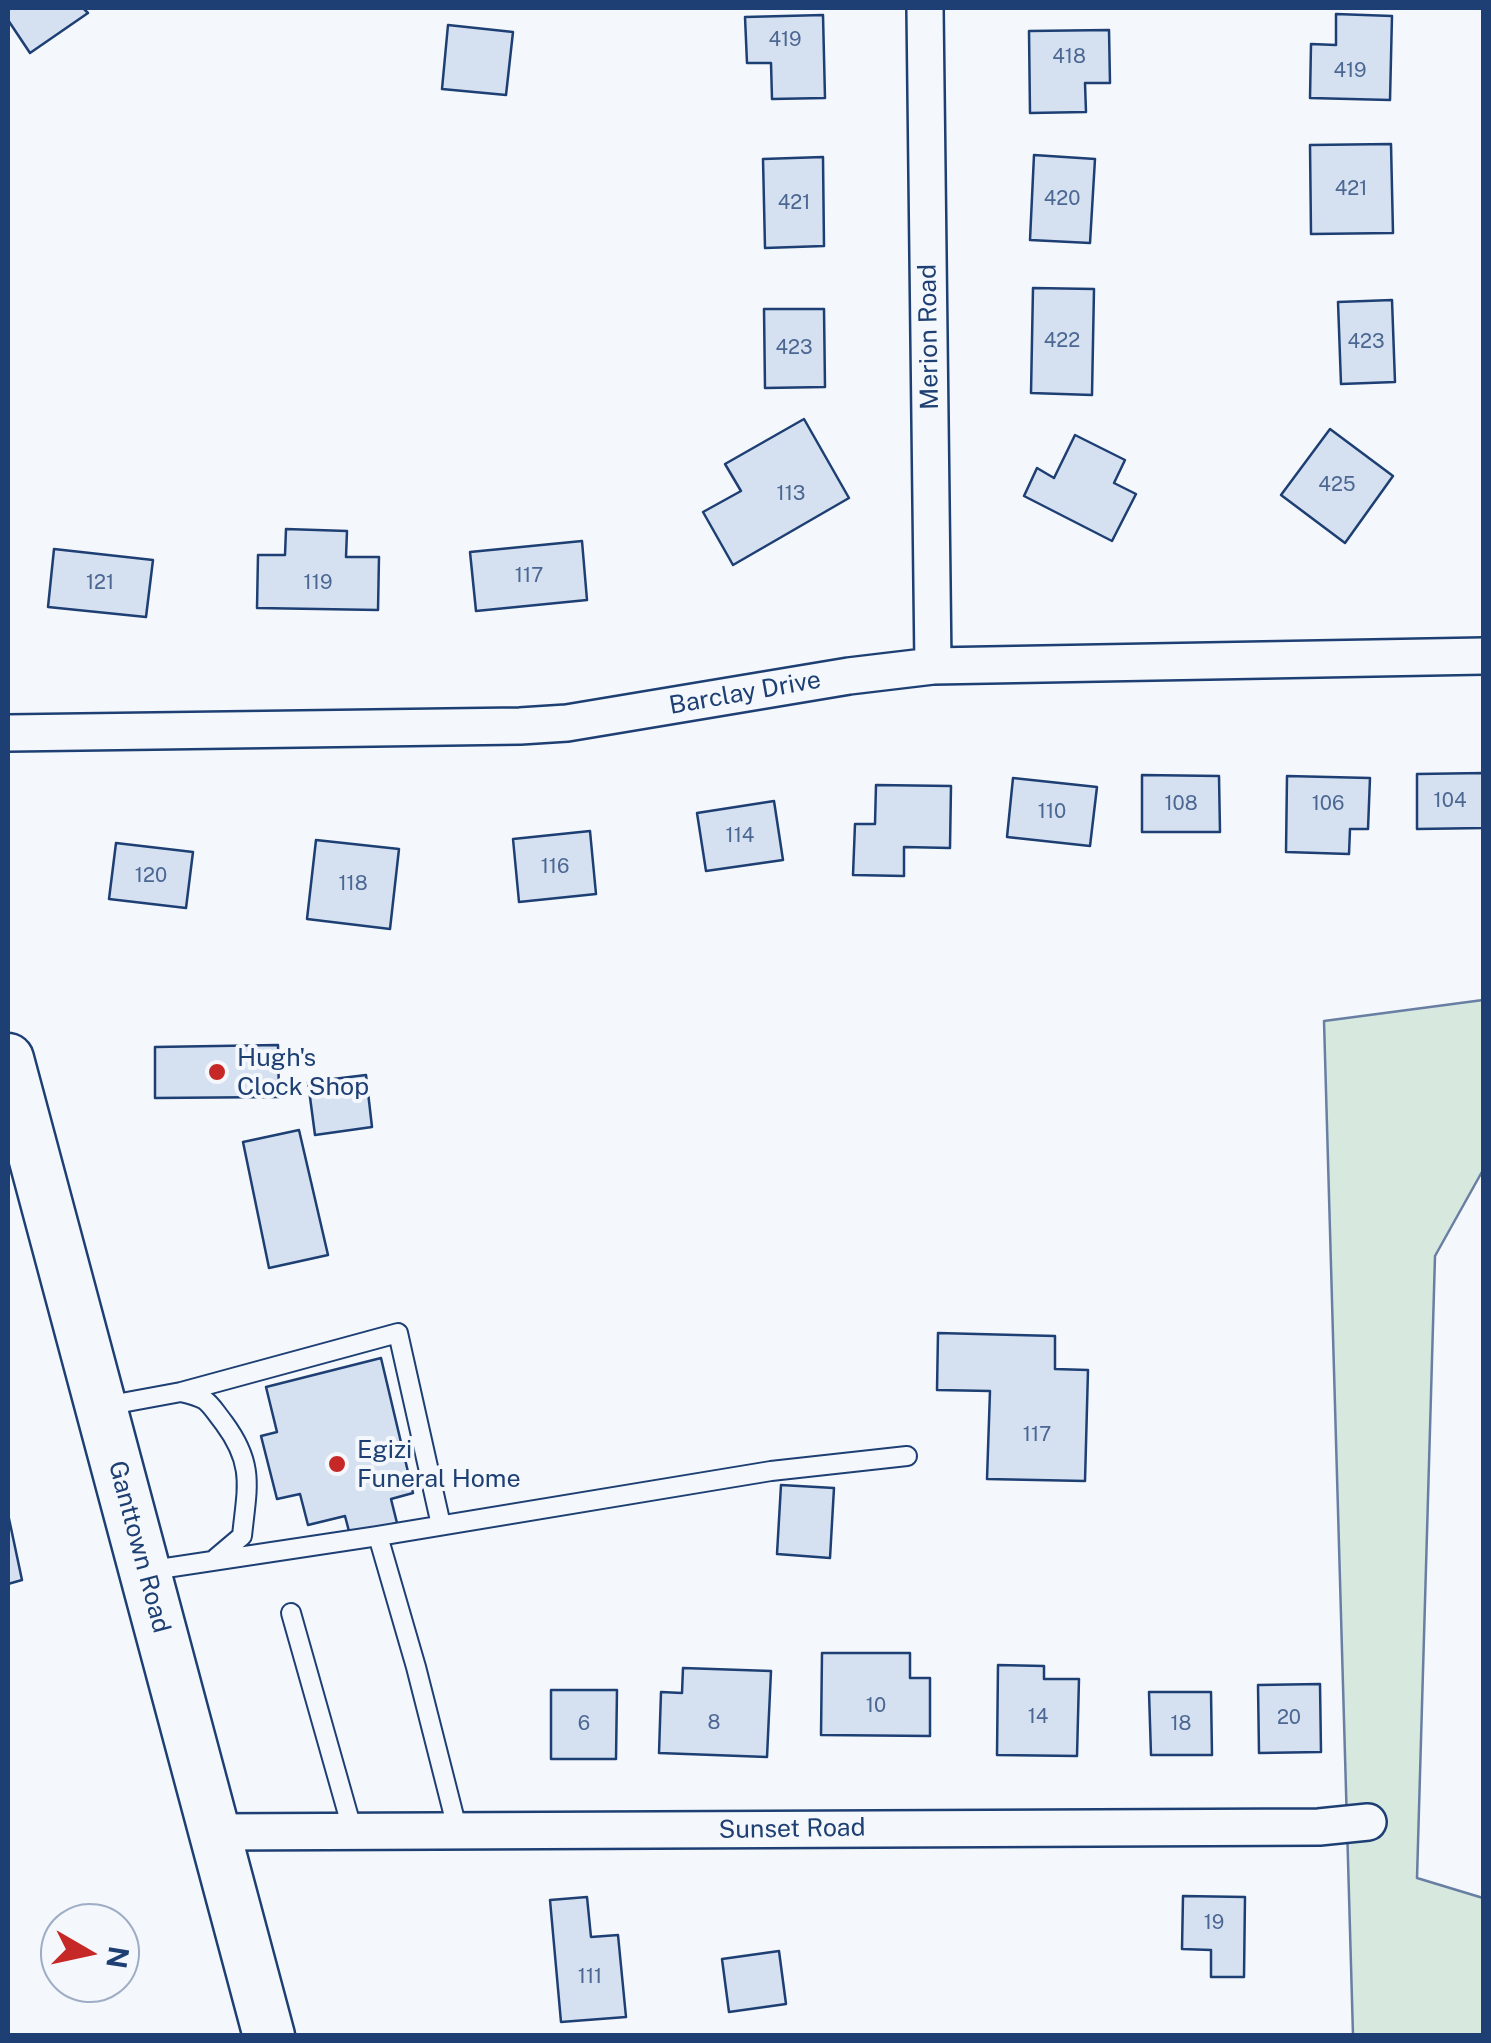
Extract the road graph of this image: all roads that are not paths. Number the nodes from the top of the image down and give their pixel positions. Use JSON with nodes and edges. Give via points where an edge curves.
{"nodes":[{"id":1,"x":925,"y":8,"type":"edge"},
{"id":2,"x":1484,"y":656,"type":"edge"},
{"id":3,"x":933,"y":666,"type":"junction"},
{"id":4,"x":8,"y":733,"type":"edge"},
{"id":5,"x":8,"y":1059,"type":"edge"},
{"id":6,"x":22,"y":1169,"type":"edge"},
{"id":7,"x":181,"y":1392,"type":"junction"},
{"id":8,"x":100,"y":1407,"type":"junction"},
{"id":9,"x":908,"y":1456,"type":"dead end"},
{"id":10,"x":442,"y":1526,"type":"junction"},
{"id":11,"x":378,"y":1536,"type":"junction"},
{"id":12,"x":214,"y":1560,"type":"junction"},
{"id":13,"x":146,"y":1571,"type":"junction"},
{"id":14,"x":291,"y":1613,"type":"dead end"},
{"id":15,"x":1368,"y":1822,"type":"dead end"},
{"id":16,"x":216,"y":1832,"type":"junction"},
{"id":17,"x":353,"y":1832,"type":"junction"},
{"id":18,"x":458,"y":1832,"type":"junction"},
{"id":19,"x":269,"y":2036,"type":"edge"}],
"edges":[{"from":1,"to":3,"type":"street","name":"Merion Road"},
{"from":2,"to":3,"type":"street","name":"Barclay Drive"},
{"from":3,"to":4,"type":"street","name":"Barclay Drive","via":[[567,723]]},
{"from":5,"to":6,"type":"street","name":"Ganttown Road"},
{"from":6,"to":8,"type":"street","name":"Ganttown Road"},
{"from":7,"to":8,"type":"lane"},
{"from":7,"to":10,"type":"lane","via":[[398,1333]]},
{"from":7,"to":12,"type":"lane","via":[[205,1398],[240,1444],[248,1477],[242,1536]]},
{"from":8,"to":13,"type":"street","name":"Ganttown Road"},
{"from":9,"to":10,"type":"lane","via":[[771,1471]]},
{"from":10,"to":11,"type":"lane"},
{"from":11,"to":12,"type":"lane"},
{"from":11,"to":18,"type":"lane"},
{"from":12,"to":13,"type":"lane"},
{"from":13,"to":16,"type":"street","name":"Ganttown Road"},
{"from":14,"to":17,"type":"lane"},
{"from":15,"to":18,"type":"street","name":"Sunset Road"},
{"from":16,"to":17,"type":"street","name":"Sunset Road"},
{"from":16,"to":19,"type":"street","name":"Ganttown Road"},
{"from":17,"to":18,"type":"street","name":"Sunset Road"}]}
